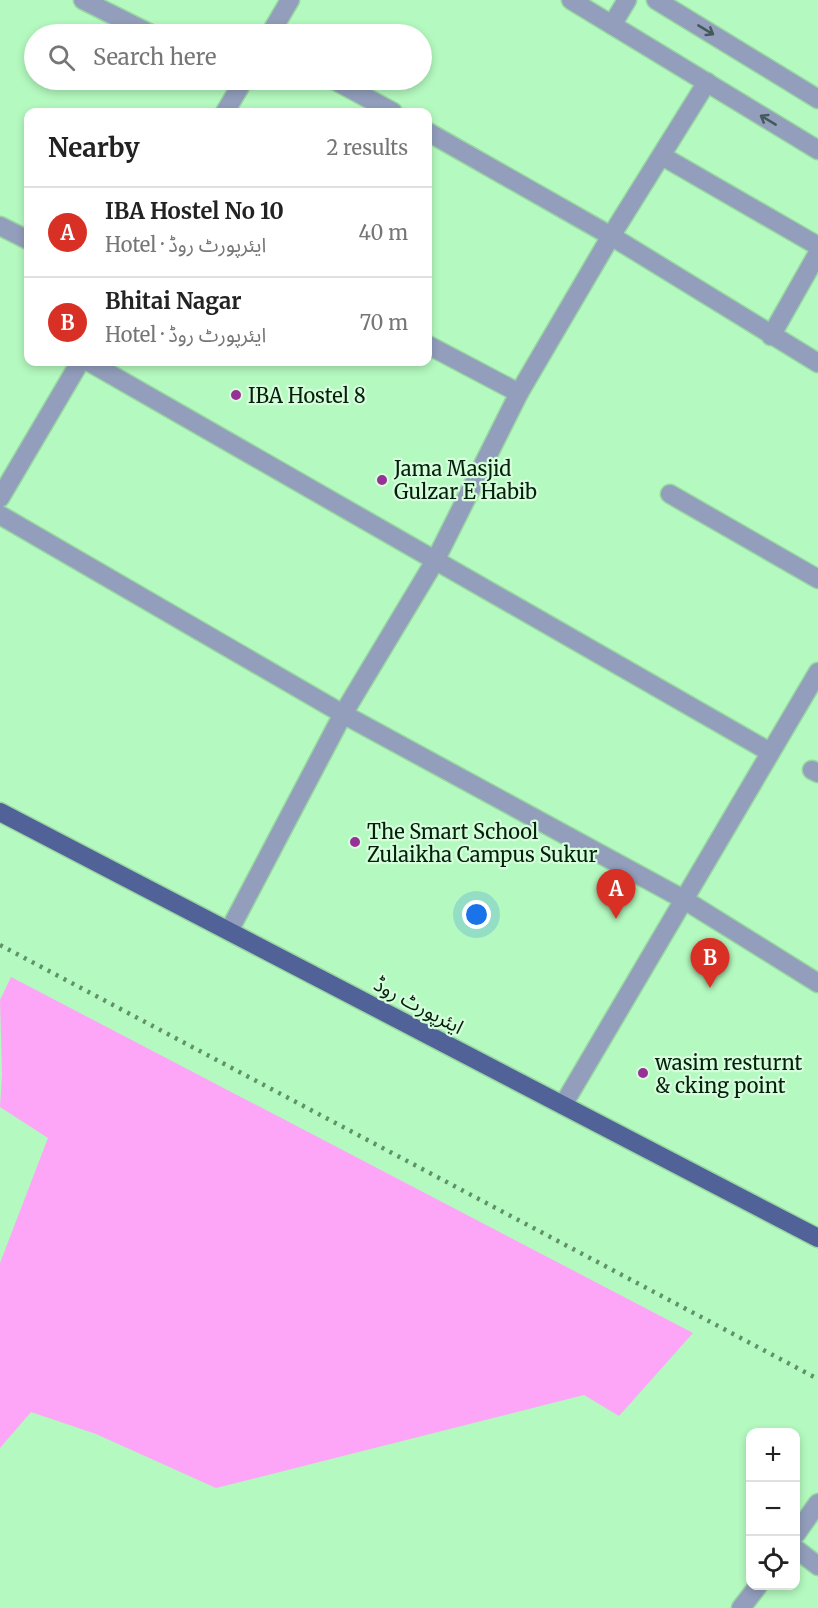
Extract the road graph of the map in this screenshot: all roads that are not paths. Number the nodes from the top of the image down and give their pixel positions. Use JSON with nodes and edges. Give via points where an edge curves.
{"nodes":[{"id":1,"x":83,"y":0,"type":"edge"},
{"id":2,"x":290,"y":0,"type":"edge"},
{"id":3,"x":571,"y":0,"type":"edge"},
{"id":4,"x":627,"y":0,"type":"edge"},
{"id":5,"x":656,"y":0,"type":"edge"},
{"id":6,"x":132,"y":24,"type":"edge"},
{"id":7,"x":276,"y":24,"type":"edge"},
{"id":8,"x":612,"y":25,"type":"junction"},
{"id":9,"x":707,"y":82,"type":"junction"},
{"id":10,"x":237,"y":90,"type":"edge"},
{"id":11,"x":352,"y":90,"type":"edge"},
{"id":12,"x":818,"y":99,"type":"edge"},
{"id":13,"x":227,"y":108,"type":"edge"},
{"id":14,"x":386,"y":108,"type":"edge"},
{"id":15,"x":432,"y":134,"type":"edge"},
{"id":16,"x":818,"y":150,"type":"edge"},
{"id":17,"x":662,"y":156,"type":"junction"},
{"id":18,"x":0,"y":226,"type":"edge"},
{"id":19,"x":611,"y":236,"type":"junction"},
{"id":20,"x":24,"y":238,"type":"edge"},
{"id":21,"x":818,"y":246,"type":"edge"},
{"id":22,"x":818,"y":253,"type":"edge"},
{"id":23,"x":771,"y":336,"type":"junction"},
{"id":24,"x":432,"y":347,"type":"edge"},
{"id":25,"x":818,"y":363,"type":"edge"},
{"id":26,"x":78,"y":366,"type":"edge"},
{"id":27,"x":96,"y":366,"type":"edge"},
{"id":28,"x":519,"y":393,"type":"junction"},
{"id":29,"x":670,"y":494,"type":"dead end"},
{"id":30,"x":0,"y":496,"type":"edge"},
{"id":31,"x":0,"y":515,"type":"edge"},
{"id":32,"x":435,"y":561,"type":"junction"},
{"id":33,"x":818,"y":579,"type":"edge"},
{"id":34,"x":818,"y":672,"type":"edge"},
{"id":35,"x":343,"y":714,"type":"junction"},
{"id":36,"x":770,"y":752,"type":"junction"},
{"id":37,"x":0,"y":812,"type":"edge"},
{"id":38,"x":683,"y":899,"type":"junction"},
{"id":39,"x":229,"y":931,"type":"junction"},
{"id":40,"x":818,"y":983,"type":"edge"},
{"id":41,"x":563,"y":1105,"type":"junction"},
{"id":42,"x":818,"y":1238,"type":"edge"},
{"id":43,"x":818,"y":1503,"type":"edge"},
{"id":44,"x":800,"y":1527,"type":"edge"},
{"id":45,"x":800,"y":1553,"type":"edge"},
{"id":46,"x":818,"y":1566,"type":"edge"},
{"id":47,"x":755,"y":1590,"type":"edge"},
{"id":48,"x":741,"y":1608,"type":"edge"}],
"edges":[{"from":1,"to":6,"type":"street"},
{"from":2,"to":7,"type":"street"},
{"from":3,"to":8,"type":"street"},
{"from":4,"to":8,"type":"street"},
{"from":5,"to":12,"type":"street","one_way":true},
{"from":8,"to":9,"type":"street"},
{"from":16,"to":9,"type":"street","one_way":true},
{"from":9,"to":17,"type":"street"},
{"from":10,"to":13,"type":"street"},
{"from":11,"to":14,"type":"street"},
{"from":15,"to":19,"type":"street"},
{"from":17,"to":19,"type":"street"},
{"from":17,"to":21,"type":"street"},
{"from":18,"to":20,"type":"street"},
{"from":19,"to":23,"type":"street"},
{"from":19,"to":28,"type":"street"},
{"from":22,"to":23,"type":"street"},
{"from":23,"to":25,"type":"street"},
{"from":24,"to":28,"type":"street"},
{"from":26,"to":30,"type":"street"},
{"from":27,"to":32,"type":"street"},
{"from":28,"to":32,"type":"street"},
{"from":29,"to":33,"type":"street"},
{"from":31,"to":35,"type":"street"},
{"from":32,"to":35,"type":"street"},
{"from":32,"to":36,"type":"street"},
{"from":34,"to":36,"type":"street"},
{"from":35,"to":38,"type":"street"},
{"from":35,"to":39,"type":"street"},
{"from":36,"to":38,"type":"street"},
{"from":37,"to":39,"type":"main road","name":"ایئرپورٹ روڈ"},
{"from":38,"to":40,"type":"street"},
{"from":38,"to":41,"type":"street"},
{"from":39,"to":41,"type":"main road","name":"ایئرپورٹ روڈ"},
{"from":41,"to":42,"type":"main road","name":"ایئرپورٹ روڈ"},
{"from":43,"to":44,"type":"street"},
{"from":45,"to":46,"type":"street"},
{"from":47,"to":48,"type":"street"}]}
